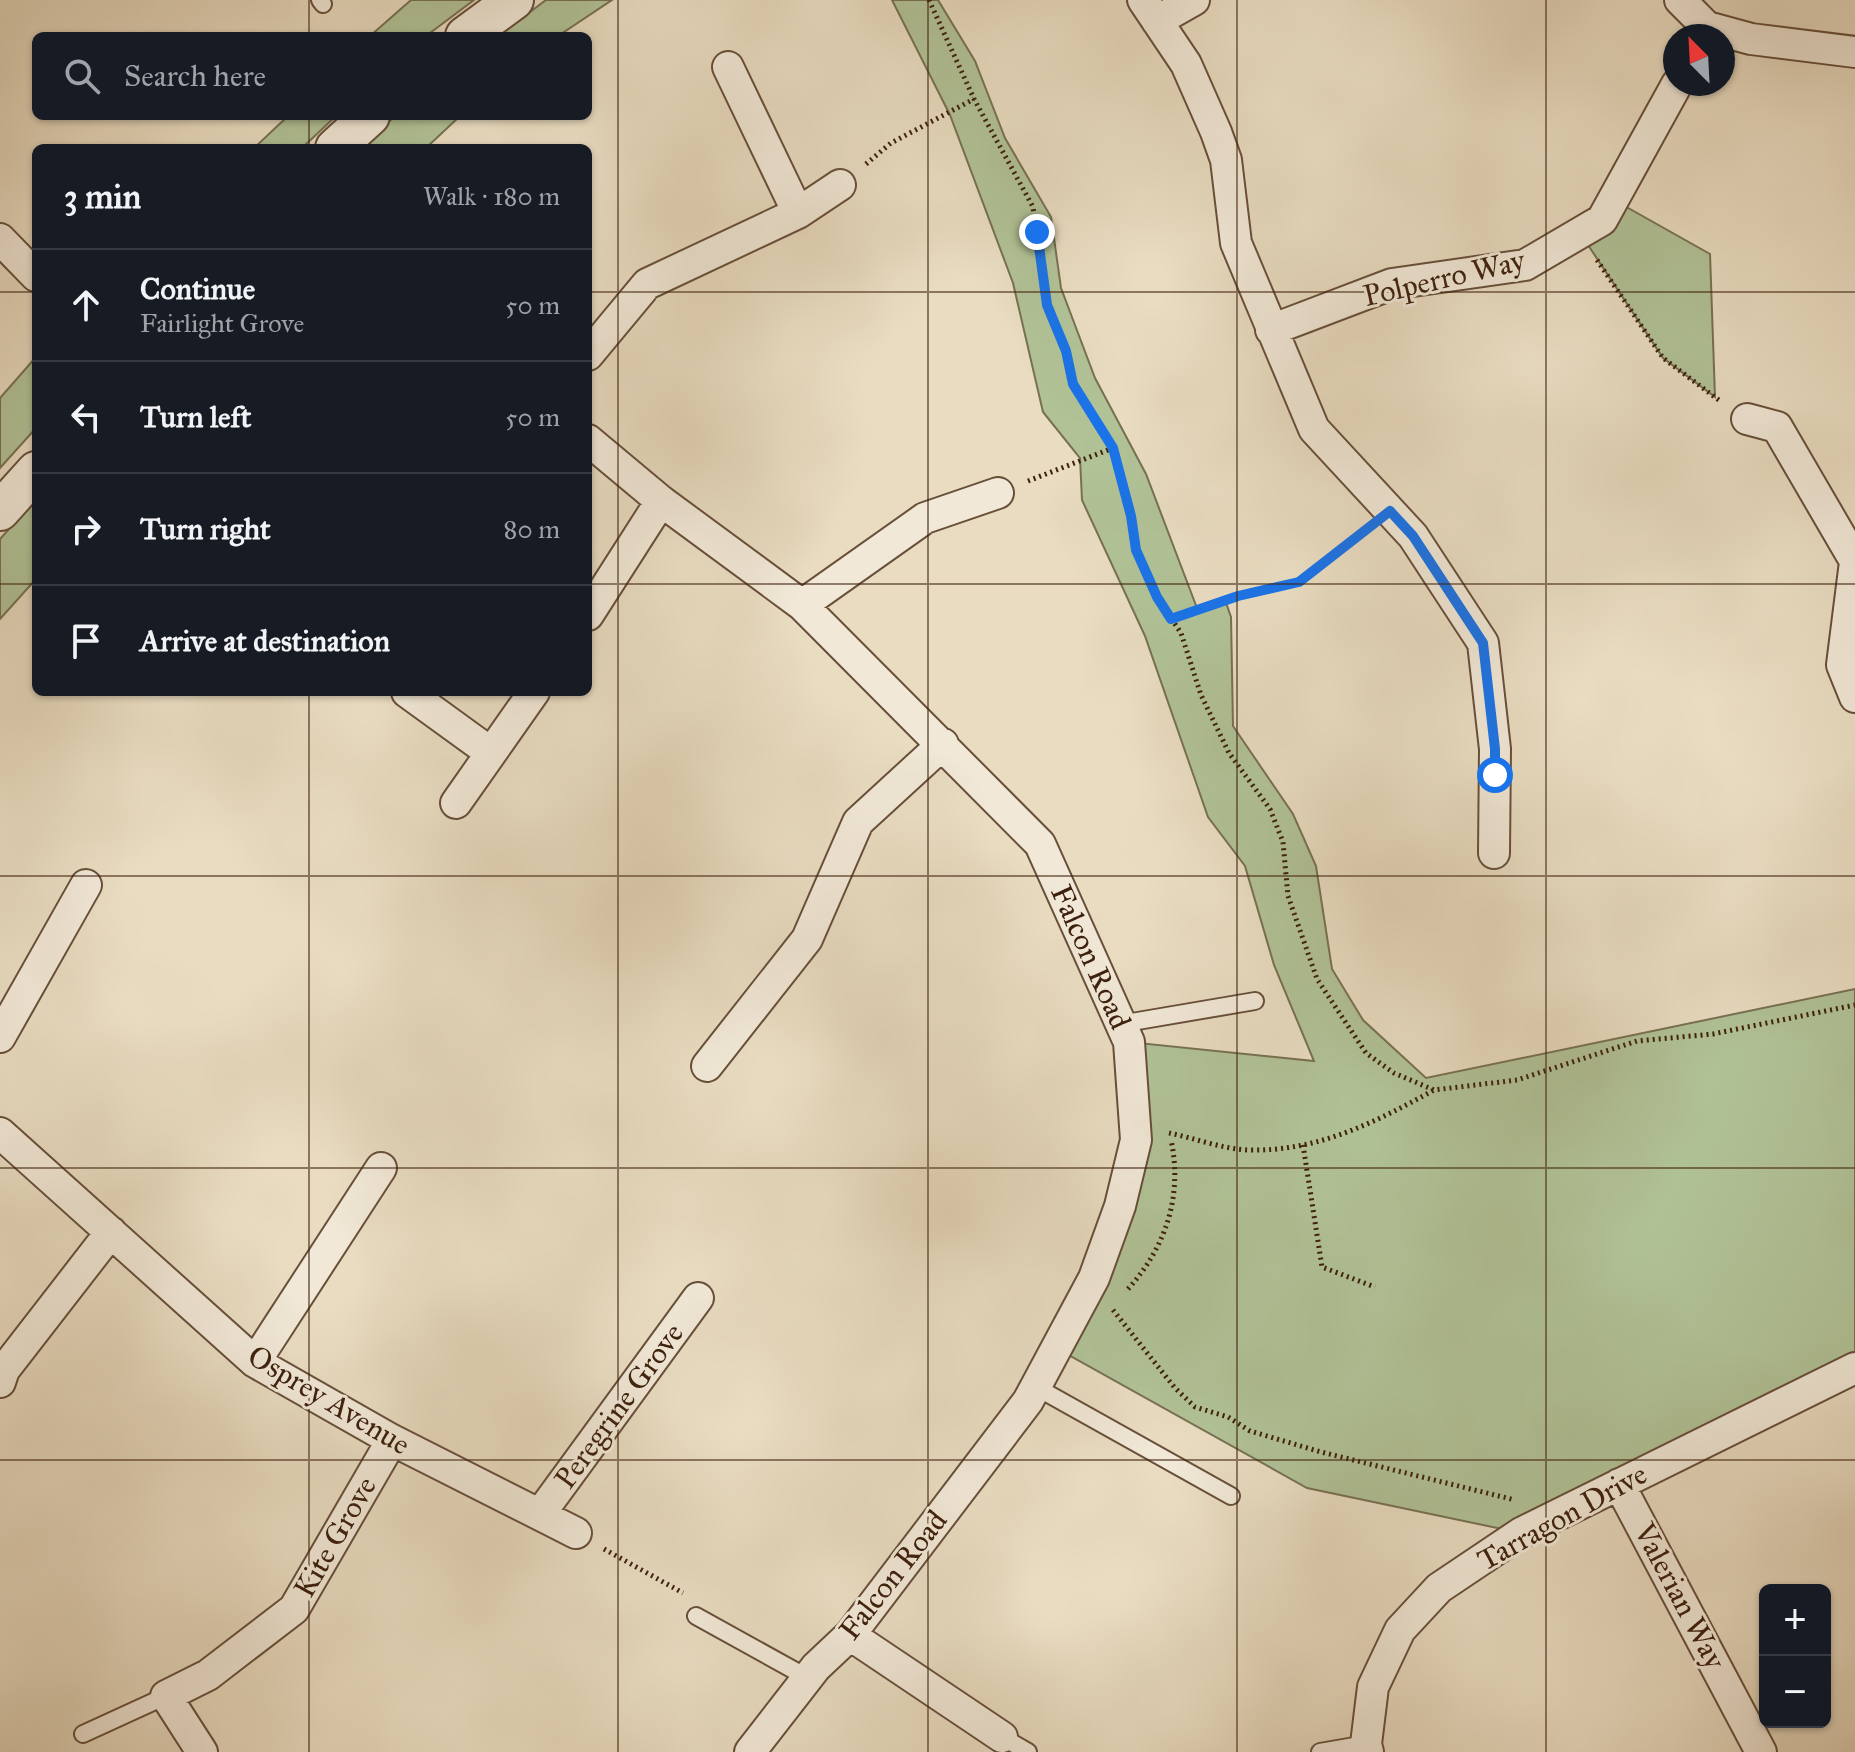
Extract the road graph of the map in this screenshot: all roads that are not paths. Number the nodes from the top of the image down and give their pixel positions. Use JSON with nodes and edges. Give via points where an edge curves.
{"nodes":[{"id":1,"x":514,"y":0,"type":"edge"},
{"id":2,"x":1194,"y":0,"type":"edge"},
{"id":3,"x":1680,"y":0,"type":"edge"},
{"id":4,"x":1150,"y":11,"type":"edge"},
{"id":5,"x":1699,"y":24,"type":"edge"},
{"id":6,"x":470,"y":32,"type":"edge"},
{"id":7,"x":1735,"y":36,"type":"edge"},
{"id":8,"x":1855,"y":52,"type":"edge"},
{"id":9,"x":728,"y":67,"type":"dead end"},
{"id":10,"x":1670,"y":96,"type":"edge"},
{"id":11,"x":366,"y":120,"type":"edge"},
{"id":12,"x":339,"y":144,"type":"edge"},
{"id":13,"x":840,"y":185,"type":"road end"},
{"id":14,"x":798,"y":213,"type":"junction"},
{"id":15,"x":0,"y":239,"type":"edge"},
{"id":16,"x":32,"y":272,"type":"edge"},
{"id":17,"x":1268,"y":319,"type":"junction"},
{"id":18,"x":592,"y":350,"type":"edge"},
{"id":19,"x":1747,"y":419,"type":"road end"},
{"id":20,"x":592,"y":443,"type":"edge"},
{"id":21,"x":32,"y":475,"type":"edge"},
{"id":22,"x":998,"y":493,"type":"road end"},
{"id":23,"x":661,"y":501,"type":"junction"},
{"id":24,"x":0,"y":511,"type":"edge"},
{"id":25,"x":1855,"y":562,"type":"edge"},
{"id":26,"x":802,"y":605,"type":"junction"},
{"id":27,"x":592,"y":609,"type":"edge"},
{"id":28,"x":413,"y":696,"type":"edge"},
{"id":29,"x":531,"y":696,"type":"edge"},
{"id":30,"x":1855,"y":697,"type":"edge"},
{"id":31,"x":943,"y":744,"type":"junction"},
{"id":32,"x":491,"y":753,"type":"junction"},
{"id":33,"x":456,"y":803,"type":"dead end"},
{"id":34,"x":1494,"y":853,"type":"dead end"},
{"id":35,"x":86,"y":885,"type":"dead end"},
{"id":36,"x":1255,"y":1001,"type":"dead end"},
{"id":37,"x":1120,"y":1024,"type":"junction"},
{"id":38,"x":0,"y":1037,"type":"edge"},
{"id":39,"x":707,"y":1066,"type":"dead end"},
{"id":40,"x":0,"y":1133,"type":"edge"},
{"id":41,"x":381,"y":1168,"type":"dead end"},
{"id":42,"x":111,"y":1232,"type":"junction"},
{"id":43,"x":698,"y":1298,"type":"dead end"},
{"id":44,"x":255,"y":1362,"type":"junction"},
{"id":45,"x":1855,"y":1368,"type":"edge"},
{"id":46,"x":0,"y":1382,"type":"edge"},
{"id":47,"x":1036,"y":1387,"type":"junction"},
{"id":48,"x":392,"y":1440,"type":"junction"},
{"id":49,"x":1619,"y":1484,"type":"junction"},
{"id":50,"x":1231,"y":1496,"type":"dead end"},
{"id":51,"x":540,"y":1514,"type":"junction"},
{"id":52,"x":576,"y":1533,"type":"dead end"},
{"id":53,"x":696,"y":1616,"type":"dead end"},
{"id":54,"x":850,"y":1635,"type":"junction"},
{"id":55,"x":808,"y":1678,"type":"junction"},
{"id":56,"x":166,"y":1696,"type":"junction"},
{"id":57,"x":83,"y":1734,"type":"dead end"},
{"id":58,"x":1002,"y":1737,"type":"joint"},
{"id":59,"x":1367,"y":1748,"type":"edge"},
{"id":60,"x":202,"y":1752,"type":"edge"},
{"id":61,"x":750,"y":1752,"type":"edge"},
{"id":62,"x":1028,"y":1752,"type":"edge"},
{"id":63,"x":1320,"y":1752,"type":"edge"},
{"id":64,"x":1761,"y":1752,"type":"edge"}],
"edges":[{"from":1,"to":6,"type":"street"},
{"from":2,"to":4,"type":"street"},
{"from":3,"to":5,"type":"street"},
{"from":4,"to":17,"type":"street","via":[[1186,64],[1216,132],[1226,160],[1236,243]]},
{"from":7,"to":8,"type":"street"},
{"from":9,"to":14,"type":"street"},
{"from":10,"to":17,"type":"street","name":"Polperro Way","via":[[1602,220],[1525,265],[1392,284]]},
{"from":11,"to":12,"type":"street"},
{"from":13,"to":14,"type":"street"},
{"from":14,"to":18,"type":"street","via":[[647,284]]},
{"from":15,"to":16,"type":"street"},
{"from":17,"to":34,"type":"street","via":[[1314,429],[1413,536],[1483,643],[1495,749]]},
{"from":19,"to":25,"type":"street","via":[[1777,427]]},
{"from":20,"to":23,"type":"street","name":"Falcon Road"},
{"from":21,"to":24,"type":"street"},
{"from":22,"to":26,"type":"street","via":[[925,518]]},
{"from":23,"to":26,"type":"street","name":"Falcon Road"},
{"from":23,"to":27,"type":"street"},
{"from":25,"to":30,"type":"street","via":[[1842,665]]},
{"from":26,"to":31,"type":"street","name":"Falcon Road"},
{"from":28,"to":32,"type":"street"},
{"from":29,"to":32,"type":"street"},
{"from":31,"to":37,"type":"street","name":"Falcon Road","via":[[1040,844]]},
{"from":31,"to":39,"type":"street","via":[[858,822],[807,939]]},
{"from":32,"to":33,"type":"street"},
{"from":35,"to":38,"type":"street"},
{"from":36,"to":37,"type":"lane"},
{"from":37,"to":47,"type":"street","name":"Falcon Road","via":[[1129,1042],[1136,1140],[1094,1278]]},
{"from":40,"to":42,"type":"street","name":"Osprey Avenue"},
{"from":41,"to":44,"type":"street"},
{"from":42,"to":44,"type":"street","name":"Osprey Avenue"},
{"from":42,"to":46,"type":"street"},
{"from":43,"to":51,"type":"street","name":"Peregrine Grove"},
{"from":44,"to":48,"type":"street","name":"Osprey Avenue"},
{"from":45,"to":49,"type":"street","name":"Tarragon Drive"},
{"from":47,"to":50,"type":"lane"},
{"from":47,"to":54,"type":"street","name":"Falcon Road"},
{"from":48,"to":51,"type":"street","name":"Osprey Avenue"},
{"from":48,"to":56,"type":"street","name":"Kite Grove","via":[[294,1609],[208,1675]]},
{"from":49,"to":59,"type":"street","name":"Tarragon Drive","via":[[1521,1533],[1439,1588],[1400,1630],[1373,1687]]},
{"from":49,"to":64,"type":"street","name":"Valerian Way"},
{"from":51,"to":52,"type":"street","name":"Osprey Avenue"},
{"from":53,"to":55,"type":"lane"},
{"from":54,"to":55,"type":"street","name":"Falcon Road"},
{"from":54,"to":58,"type":"street"},
{"from":55,"to":61,"type":"street","name":"Falcon Road"},
{"from":56,"to":57,"type":"lane"},
{"from":56,"to":60,"type":"street"},
{"from":58,"to":62,"type":"lane"},
{"from":59,"to":63,"type":"lane"}]}
